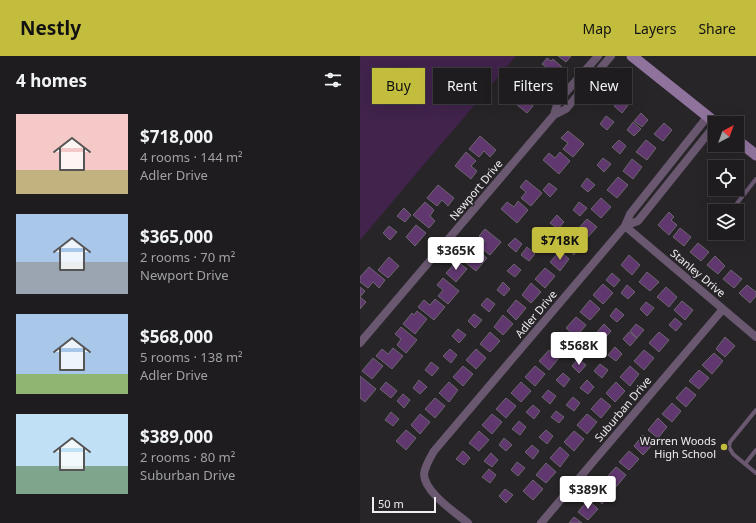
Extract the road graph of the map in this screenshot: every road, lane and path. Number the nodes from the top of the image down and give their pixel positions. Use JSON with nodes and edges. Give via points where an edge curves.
{"nodes":[{"id":1,"x":598,"y":56,"type":"edge"},
{"id":2,"x":611,"y":56,"type":"edge"},
{"id":3,"x":632,"y":56,"type":"edge"},
{"id":4,"x":554,"y":115,"type":"junction"},
{"id":5,"x":708,"y":117,"type":"edge"},
{"id":6,"x":708,"y":127,"type":"edge"},
{"id":7,"x":744,"y":146,"type":"edge"},
{"id":8,"x":756,"y":155,"type":"edge"},
{"id":9,"x":756,"y":179,"type":"edge"},
{"id":10,"x":736,"y":204,"type":"edge"},
{"id":11,"x":625,"y":226,"type":"junction"},
{"id":12,"x":723,"y":309,"type":"junction"},
{"id":13,"x":756,"y":337,"type":"edge"},
{"id":14,"x":360,"y":343,"type":"edge"},
{"id":15,"x":756,"y":410,"type":"edge"},
{"id":16,"x":756,"y":450,"type":"edge"},
{"id":17,"x":745,"y":464,"type":"junction"},
{"id":18,"x":756,"y":473,"type":"edge"},
{"id":19,"x":468,"y":523,"type":"edge"},
{"id":20,"x":540,"y":523,"type":"edge"}],
"edges":[{"from":1,"to":4,"type":"street","via":[[558,101]]},
{"from":2,"to":4,"type":"street","name":"Newport Drive","via":[[566,109]]},
{"from":3,"to":5,"type":"main road"},
{"from":4,"to":14,"type":"street","name":"Newport Drive"},
{"from":6,"to":11,"type":"street","name":"Adler Drive","via":[[630,214]]},
{"from":7,"to":8,"type":"main road"},
{"from":9,"to":10,"type":"lane"},
{"from":11,"to":12,"type":"street","name":"Stanley Drive"},
{"from":11,"to":19,"type":"street","name":"Adler Drive","via":[[429,460],[424,475],[427,483],[440,499]]},
{"from":12,"to":13,"type":"street","name":"Stanley Drive"},
{"from":12,"to":20,"type":"street","name":"Suburban Drive"},
{"from":15,"to":17,"type":"lane","via":[[728,446]]},
{"from":16,"to":17,"type":"lane"},
{"from":17,"to":18,"type":"lane"}]}
